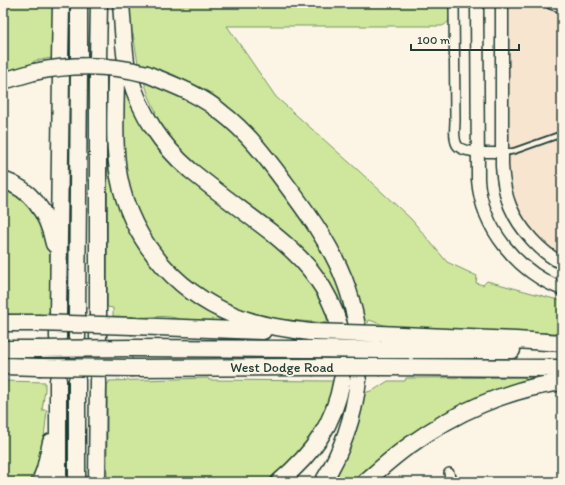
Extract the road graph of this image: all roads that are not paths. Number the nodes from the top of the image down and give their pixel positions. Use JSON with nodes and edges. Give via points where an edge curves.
{"nodes":[{"id":1,"x":61,"y":3,"type":"edge"},
{"id":2,"x":79,"y":3,"type":"edge"},
{"id":3,"x":99,"y":3,"type":"edge"},
{"id":4,"x":117,"y":3,"type":"edge"},
{"id":5,"x":121,"y":3,"type":"edge"},
{"id":6,"x":454,"y":3,"type":"edge"},
{"id":7,"x":477,"y":3,"type":"edge"},
{"id":8,"x":498,"y":3,"type":"edge"},
{"id":9,"x":502,"y":3,"type":"edge"},
{"id":10,"x":547,"y":3,"type":"edge"},
{"id":11,"x":562,"y":10,"type":"edge"},
{"id":12,"x":502,"y":23,"type":"junction"},
{"id":13,"x":122,"y":69,"type":"junction"},
{"id":14,"x":3,"y":82,"type":"edge"},
{"id":15,"x":562,"y":134,"type":"edge"},
{"id":16,"x":478,"y":152,"type":"junction"},
{"id":17,"x":502,"y":153,"type":"junction"},
{"id":18,"x":3,"y":180,"type":"edge"},
{"id":19,"x":562,"y":263,"type":"edge"},
{"id":20,"x":59,"y":278,"type":"junction"},
{"id":21,"x":562,"y":289,"type":"edge"},
{"id":22,"x":3,"y":323,"type":"edge"},
{"id":23,"x":339,"y":325,"type":"dead end"},
{"id":24,"x":357,"y":326,"type":"dead end"},
{"id":25,"x":58,"y":328,"type":"dead end"},
{"id":26,"x":77,"y":328,"type":"dead end"},
{"id":27,"x":98,"y":329,"type":"dead end"},
{"id":28,"x":310,"y":332,"type":"junction"},
{"id":29,"x":380,"y":342,"type":"junction"},
{"id":30,"x":562,"y":343,"type":"edge"},
{"id":31,"x":3,"y":349,"type":"edge"},
{"id":32,"x":562,"y":350,"type":"edge"},
{"id":33,"x":6,"y":367,"type":"edge"},
{"id":34,"x":562,"y":368,"type":"edge"},
{"id":35,"x":58,"y":380,"type":"dead end"},
{"id":36,"x":77,"y":380,"type":"dead end"},
{"id":37,"x":98,"y":380,"type":"dead end"},
{"id":38,"x":342,"y":380,"type":"dead end"},
{"id":39,"x":358,"y":380,"type":"dead end"},
{"id":40,"x":562,"y":382,"type":"edge"},
{"id":41,"x":58,"y":397,"type":"junction"},
{"id":42,"x":449,"y":473,"type":"dead end"},
{"id":43,"x":40,"y":482,"type":"edge"},
{"id":44,"x":58,"y":482,"type":"edge"},
{"id":45,"x":77,"y":482,"type":"edge"},
{"id":46,"x":97,"y":482,"type":"edge"},
{"id":47,"x":279,"y":482,"type":"edge"},
{"id":48,"x":323,"y":482,"type":"edge"},
{"id":49,"x":365,"y":482,"type":"edge"},
{"id":50,"x":451,"y":482,"type":"edge"}],
"edges":[{"from":1,"to":20,"type":"highway"},
{"from":2,"to":26,"type":"highway"},
{"from":3,"to":27,"type":"highway"},
{"from":4,"to":13,"type":"highway"},
{"from":5,"to":13,"type":"highway","via":[[124,44]]},
{"from":6,"to":16,"type":"street","via":[[455,138],[458,148]]},
{"from":7,"to":16,"type":"main road"},
{"from":8,"to":12,"type":"main road"},
{"from":9,"to":12,"type":"main road"},
{"from":10,"to":11,"type":"lane"},
{"from":12,"to":17,"type":"main road"},
{"from":13,"to":23,"type":"highway","via":[[143,111],[162,141],[190,170],[303,260],[325,291]]},
{"from":13,"to":28,"type":"highway","via":[[116,144],[119,179],[135,225],[154,257],[183,285],[220,309],[258,323]]},
{"from":14,"to":24,"type":"highway","bridge":true,"via":[[34,72],[64,67],[98,66],[147,74],[184,89],[210,104],[233,121],[262,152],[321,234],[348,289]]},
{"from":15,"to":17,"type":"lane"},
{"from":16,"to":17,"type":"street"},
{"from":16,"to":21,"type":"main road","via":[[480,194],[497,234],[524,267]]},
{"from":17,"to":19,"type":"main road","via":[[504,186],[514,214],[528,235]]},
{"from":18,"to":20,"type":"highway","via":[[26,192],[43,212],[52,234]]},
{"from":20,"to":25,"type":"highway"},
{"from":22,"to":28,"type":"highway","bridge":true},
{"from":28,"to":29,"type":"highway","bridge":true},
{"from":29,"to":30,"type":"highway","via":[[516,340]]},
{"from":29,"to":31,"type":"highway","name":"West Dodge Road","bridge":true,"via":[[312,349]]},
{"from":29,"to":32,"type":"highway","name":"West Dodge Road"},
{"from":33,"to":34,"type":"highway","name":"West Dodge Road","bridge":true},
{"from":35,"to":41,"type":"highway"},
{"from":36,"to":45,"type":"highway"},
{"from":37,"to":46,"type":"highway"},
{"from":38,"to":47,"type":"highway","via":[[336,406],[319,440],[300,463]]},
{"from":39,"to":48,"type":"highway","via":[[346,437],[336,461]]},
{"from":40,"to":49,"type":"highway","via":[[505,395],[436,427]]},
{"from":41,"to":43,"type":"highway","via":[[48,457]]},
{"from":41,"to":44,"type":"highway"},
{"from":42,"to":50,"type":"street"}]}
